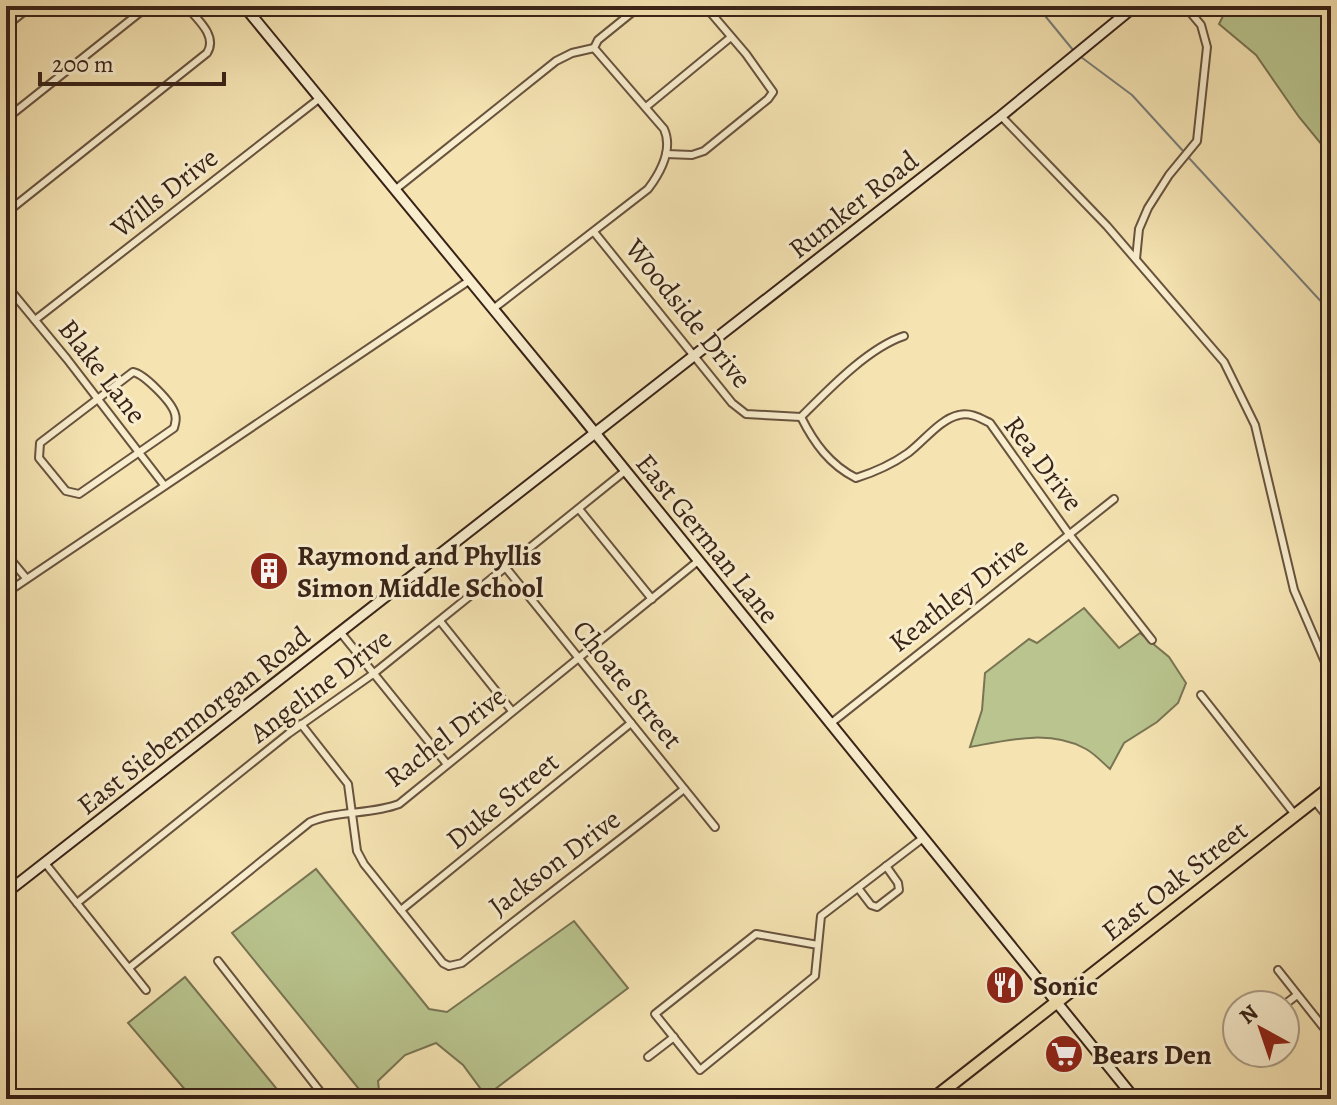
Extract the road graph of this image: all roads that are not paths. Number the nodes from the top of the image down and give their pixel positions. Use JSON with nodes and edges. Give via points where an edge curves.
{"nodes":[{"id":1,"x":31,"y":6,"type":"edge"},
{"id":2,"x":148,"y":6,"type":"edge"},
{"id":3,"x":186,"y":6,"type":"edge"},
{"id":4,"x":244,"y":6,"type":"edge"},
{"id":5,"x":640,"y":6,"type":"edge"},
{"id":6,"x":705,"y":6,"type":"edge"},
{"id":7,"x":1135,"y":6,"type":"edge"},
{"id":8,"x":1185,"y":6,"type":"edge"},
{"id":9,"x":6,"y":26,"type":"edge"},
{"id":10,"x":731,"y":37,"type":"junction"},
{"id":11,"x":594,"y":48,"type":"junction"},
{"id":12,"x":320,"y":98,"type":"junction"},
{"id":13,"x":646,"y":107,"type":"junction"},
{"id":14,"x":1001,"y":116,"type":"junction"},
{"id":15,"x":6,"y":119,"type":"edge"},
{"id":16,"x":666,"y":154,"type":"junction"},
{"id":17,"x":396,"y":189,"type":"junction"},
{"id":18,"x":6,"y":213,"type":"edge"},
{"id":19,"x":594,"y":232,"type":"junction"},
{"id":20,"x":1136,"y":259,"type":"junction"},
{"id":21,"x":470,"y":280,"type":"junction"},
{"id":22,"x":6,"y":285,"type":"edge"},
{"id":23,"x":493,"y":309,"type":"junction"},
{"id":24,"x":35,"y":320,"type":"junction"},
{"id":25,"x":904,"y":336,"type":"dead end"},
{"id":26,"x":693,"y":356,"type":"junction"},
{"id":27,"x":97,"y":398,"type":"junction"},
{"id":28,"x":801,"y":417,"type":"junction"},
{"id":29,"x":596,"y":434,"type":"junction"},
{"id":30,"x":140,"y":454,"type":"junction"},
{"id":31,"x":625,"y":471,"type":"junction"},
{"id":32,"x":164,"y":485,"type":"junction"},
{"id":33,"x":1114,"y":499,"type":"dead end"},
{"id":34,"x":579,"y":509,"type":"junction"},
{"id":35,"x":1069,"y":534,"type":"junction"},
{"id":36,"x":6,"y":554,"type":"edge"},
{"id":37,"x":698,"y":561,"type":"junction"},
{"id":38,"x":506,"y":568,"type":"junction"},
{"id":39,"x":26,"y":578,"type":"junction"},
{"id":40,"x":6,"y":593,"type":"edge"},
{"id":41,"x":652,"y":599,"type":"junction"},
{"id":42,"x":440,"y":621,"type":"junction"},
{"id":43,"x":341,"y":633,"type":"junction"},
{"id":44,"x":1152,"y":640,"type":"dead end"},
{"id":45,"x":579,"y":658,"type":"junction"},
{"id":46,"x":373,"y":674,"type":"junction"},
{"id":47,"x":1331,"y":676,"type":"edge"},
{"id":48,"x":1201,"y":695,"type":"dead end"},
{"id":49,"x":512,"y":711,"type":"junction"},
{"id":50,"x":631,"y":723,"type":"junction"},
{"id":51,"x":301,"y":724,"type":"junction"},
{"id":52,"x":830,"y":724,"type":"junction"},
{"id":53,"x":446,"y":763,"type":"junction"},
{"id":54,"x":1331,"y":787,"type":"edge"},
{"id":55,"x":684,"y":789,"type":"junction"},
{"id":56,"x":1314,"y":800,"type":"junction"},
{"id":57,"x":353,"y":813,"type":"junction"},
{"id":58,"x":1296,"y":816,"type":"junction"},
{"id":59,"x":1331,"y":821,"type":"edge"},
{"id":60,"x":715,"y":827,"type":"dead end"},
{"id":61,"x":923,"y":838,"type":"junction"},
{"id":62,"x":45,"y":863,"type":"junction"},
{"id":63,"x":886,"y":866,"type":"junction"},
{"id":64,"x":6,"y":875,"type":"edge"},
{"id":65,"x":15,"y":886,"type":"junction"},
{"id":66,"x":858,"y":888,"type":"junction"},
{"id":67,"x":6,"y":893,"type":"edge"},
{"id":68,"x":77,"y":903,"type":"junction"},
{"id":69,"x":401,"y":910,"type":"junction"},
{"id":70,"x":818,"y":945,"type":"junction"},
{"id":71,"x":218,"y":961,"type":"dead end"},
{"id":72,"x":129,"y":968,"type":"junction"},
{"id":73,"x":1278,"y":970,"type":"dead end"},
{"id":74,"x":1292,"y":989,"type":"edge"},
{"id":75,"x":146,"y":990,"type":"dead end"},
{"id":76,"x":1301,"y":1000,"type":"edge"},
{"id":77,"x":1057,"y":1003,"type":"junction"},
{"id":78,"x":674,"y":1037,"type":"junction"},
{"id":79,"x":1331,"y":1037,"type":"edge"},
{"id":80,"x":648,"y":1057,"type":"dead end"},
{"id":81,"x":938,"y":1098,"type":"edge"},
{"id":82,"x":326,"y":1099,"type":"edge"},
{"id":83,"x":1135,"y":1099,"type":"edge"}],
"edges":[{"from":1,"to":9,"type":"street"},
{"from":2,"to":15,"type":"street"},
{"from":3,"to":18,"type":"street","via":[[207,31],[207,53]]},
{"from":4,"to":12,"type":"street","name":"East German Lane"},
{"from":5,"to":11,"type":"street"},
{"from":6,"to":10,"type":"street"},
{"from":7,"to":14,"type":"street","name":"Rumker Road"},
{"from":8,"to":20,"type":"street","via":[[1201,25],[1207,47],[1197,141],[1148,208]]},
{"from":10,"to":13,"type":"street"},
{"from":10,"to":16,"type":"street","via":[[773,92],[704,151]]},
{"from":11,"to":13,"type":"street"},
{"from":11,"to":17,"type":"street","via":[[556,61]]},
{"from":12,"to":17,"type":"street","name":"East German Lane"},
{"from":12,"to":24,"type":"street","name":"Wills Drive"},
{"from":13,"to":16,"type":"street","via":[[667,136]]},
{"from":14,"to":20,"type":"street"},
{"from":14,"to":26,"type":"street","name":"Rumker Road"},
{"from":16,"to":19,"type":"street","via":[[648,189]]},
{"from":17,"to":21,"type":"street","name":"East German Lane"},
{"from":19,"to":23,"type":"street"},
{"from":19,"to":26,"type":"street","name":"Woodside Drive"},
{"from":20,"to":47,"type":"street","via":[[1224,362],[1255,425],[1294,590]]},
{"from":21,"to":23,"type":"street","name":"East German Lane"},
{"from":21,"to":32,"type":"street"},
{"from":22,"to":24,"type":"street","name":"Blake Lane"},
{"from":23,"to":29,"type":"street","name":"East German Lane"},
{"from":24,"to":27,"type":"street","name":"Blake Lane"},
{"from":25,"to":28,"type":"street","via":[[886,342]]},
{"from":26,"to":28,"type":"street","name":"Woodside Drive","via":[[746,414]]},
{"from":26,"to":29,"type":"street","name":"Rumker Road"},
{"from":27,"to":30,"type":"street","name":"Blake Lane"},
{"from":27,"to":30,"type":"street","via":[[127,374],[139,372],[172,408],[174,428]]},
{"from":27,"to":30,"type":"street","via":[[44,439],[38,451],[43,464],[66,491],[79,494]]},
{"from":28,"to":35,"type":"street","name":"Rea Drive","via":[[838,469],[856,478],[907,453],[948,419],[978,416],[990,423]]},
{"from":29,"to":31,"type":"street","name":"East German Lane"},
{"from":29,"to":43,"type":"street","name":"East Siebenmorgan Road"},
{"from":30,"to":32,"type":"street","name":"Blake Lane"},
{"from":31,"to":34,"type":"street","name":"Angeline Drive"},
{"from":31,"to":37,"type":"street","name":"East German Lane"},
{"from":32,"to":39,"type":"street"},
{"from":33,"to":35,"type":"street","name":"Keathley Drive"},
{"from":34,"to":38,"type":"street","name":"Angeline Drive"},
{"from":34,"to":41,"type":"street"},
{"from":35,"to":44,"type":"street","name":"Rea Drive"},
{"from":35,"to":52,"type":"street","name":"Keathley Drive"},
{"from":36,"to":39,"type":"street"},
{"from":37,"to":41,"type":"street","name":"Rachel Drive"},
{"from":37,"to":52,"type":"street","name":"East German Lane"},
{"from":38,"to":42,"type":"street","name":"Angeline Drive"},
{"from":38,"to":45,"type":"street","name":"Choate Street"},
{"from":39,"to":40,"type":"street"},
{"from":41,"to":45,"type":"street","name":"Rachel Drive"},
{"from":42,"to":46,"type":"street","name":"Angeline Drive"},
{"from":42,"to":49,"type":"street"},
{"from":43,"to":46,"type":"street"},
{"from":43,"to":62,"type":"street","name":"East Siebenmorgan Road"},
{"from":45,"to":49,"type":"street","name":"Rachel Drive"},
{"from":45,"to":50,"type":"street","name":"Choate Street"},
{"from":46,"to":51,"type":"street","name":"Angeline Drive"},
{"from":46,"to":53,"type":"street"},
{"from":48,"to":58,"type":"street"},
{"from":49,"to":53,"type":"street","name":"Rachel Drive"},
{"from":50,"to":55,"type":"street","name":"Choate Street"},
{"from":50,"to":69,"type":"street","name":"Duke Street"},
{"from":51,"to":57,"type":"street","via":[[348,784]]},
{"from":51,"to":68,"type":"street","name":"Angeline Drive"},
{"from":52,"to":61,"type":"street","name":"East German Lane"},
{"from":53,"to":57,"type":"street","name":"Rachel Drive","via":[[399,804]]},
{"from":54,"to":56,"type":"highway","name":"East Oak Street"},
{"from":55,"to":60,"type":"street","name":"Choate Street"},
{"from":55,"to":69,"type":"street","name":"Jackson Drive","via":[[462,963],[443,963]]},
{"from":56,"to":58,"type":"highway","name":"East Oak Street"},
{"from":56,"to":59,"type":"street"},
{"from":57,"to":69,"type":"street","via":[[357,851]]},
{"from":57,"to":72,"type":"street","name":"Rachel Drive","via":[[310,822]]},
{"from":58,"to":77,"type":"highway","name":"East Oak Street"},
{"from":61,"to":63,"type":"street"},
{"from":61,"to":77,"type":"street","name":"East German Lane"},
{"from":62,"to":65,"type":"street","name":"East Siebenmorgan Road"},
{"from":62,"to":68,"type":"street"},
{"from":63,"to":66,"type":"street"},
{"from":63,"to":66,"type":"street","via":[[899,887],[888,898],[874,907]]},
{"from":64,"to":65,"type":"street"},
{"from":65,"to":67,"type":"street","name":"East Siebenmorgan Road"},
{"from":66,"to":70,"type":"street","via":[[821,916]]},
{"from":68,"to":72,"type":"street"},
{"from":70,"to":78,"type":"street","via":[[756,934],[655,1014]]},
{"from":70,"to":78,"type":"street","via":[[815,976],[808,984],[700,1070]]},
{"from":71,"to":82,"type":"street"},
{"from":72,"to":75,"type":"street"},
{"from":73,"to":74,"type":"street"},
{"from":76,"to":79,"type":"street"},
{"from":77,"to":81,"type":"highway","name":"East Oak Street"},
{"from":77,"to":83,"type":"street","name":"East German Lane"},
{"from":78,"to":80,"type":"street"}]}
